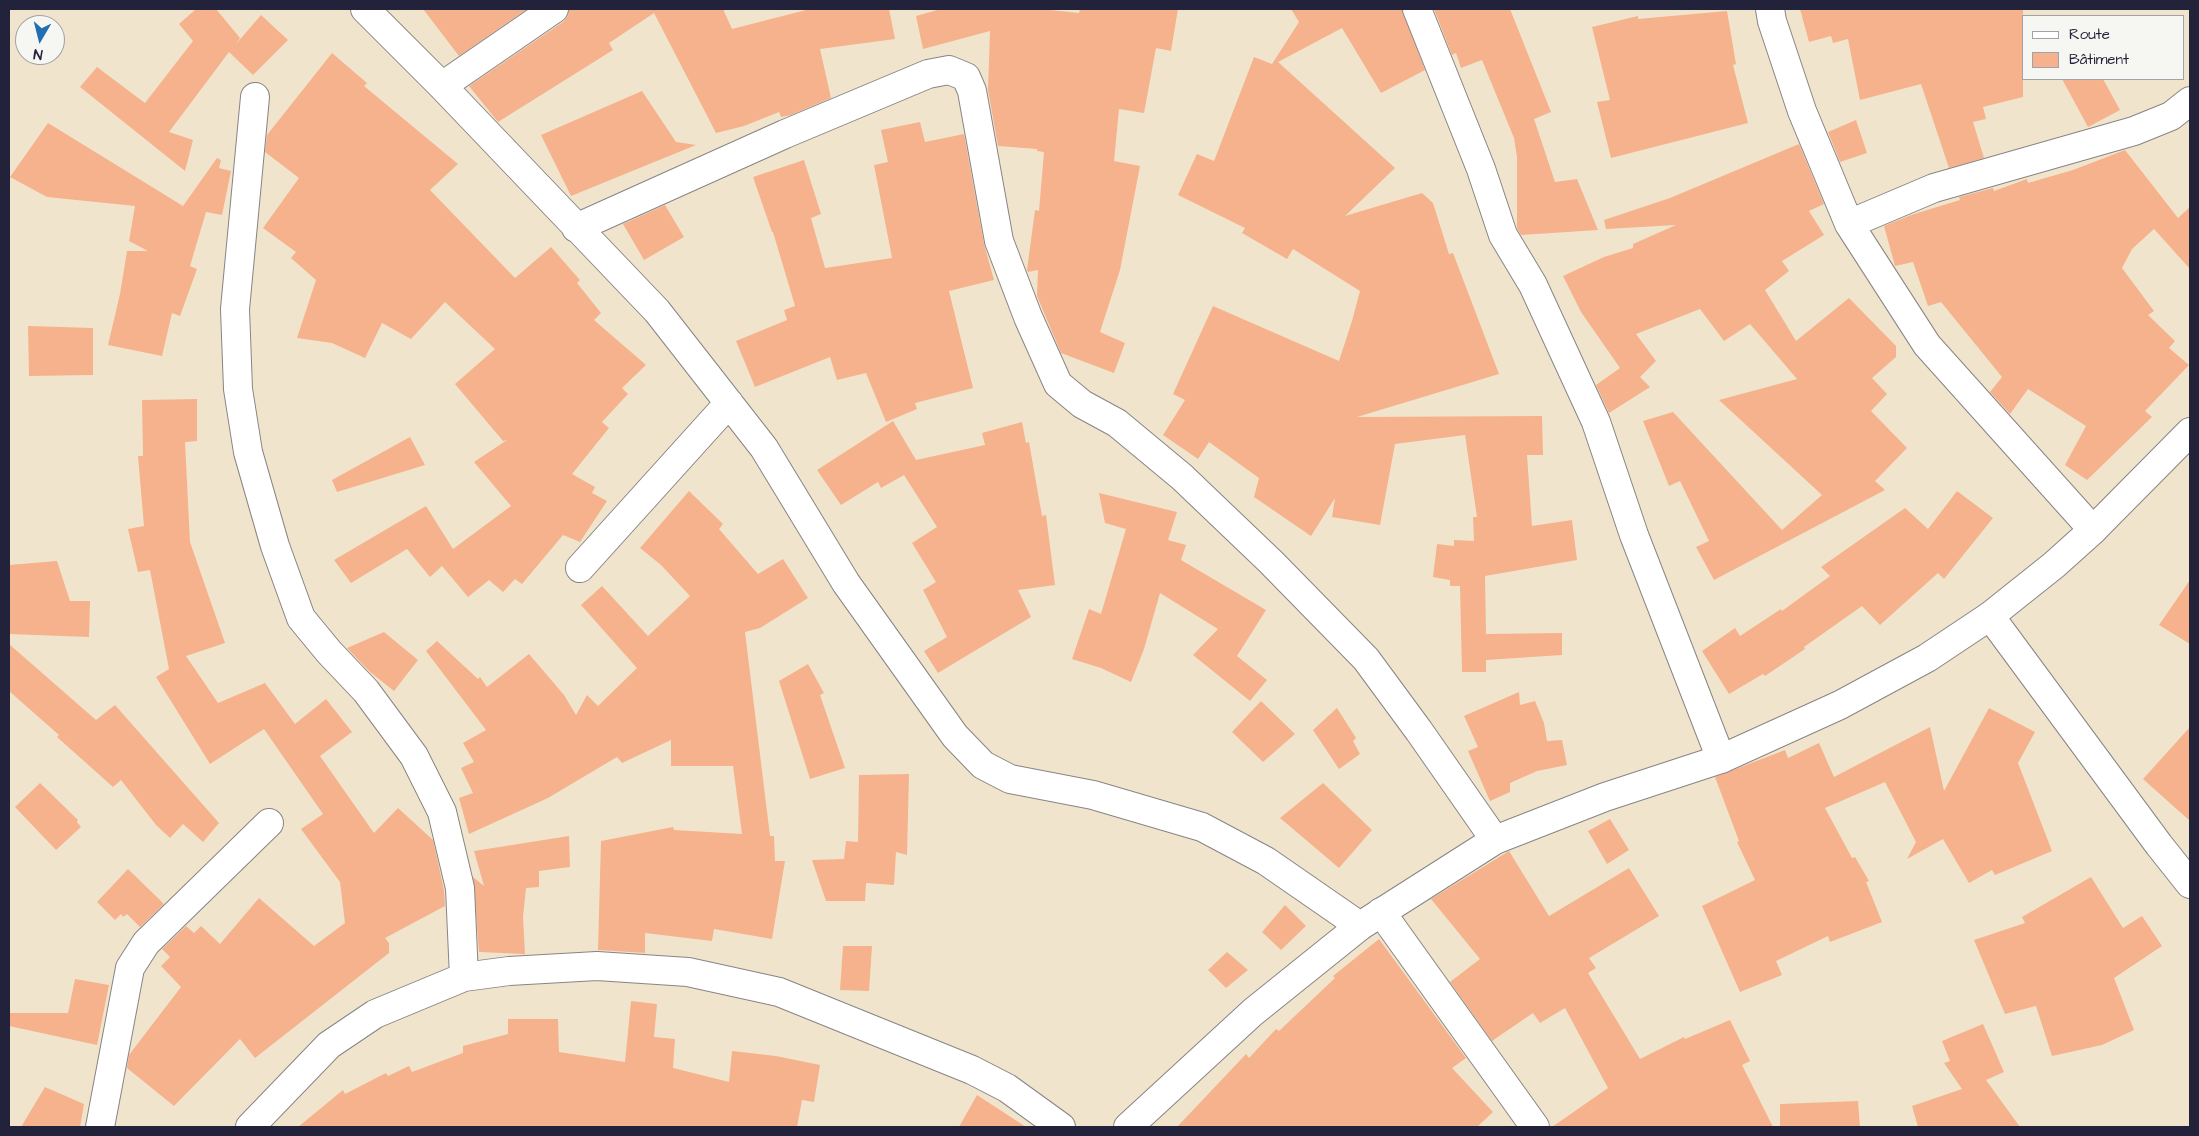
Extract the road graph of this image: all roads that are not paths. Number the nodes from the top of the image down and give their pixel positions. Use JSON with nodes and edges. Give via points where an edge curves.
{"nodes":[{"id":1,"x":365,"y":9,"type":"edge"},
{"id":2,"x":554,"y":9,"type":"edge"},
{"id":3,"x":1417,"y":9,"type":"edge"},
{"id":4,"x":1770,"y":9,"type":"edge"},
{"id":5,"x":442,"y":86,"type":"junction"},
{"id":6,"x":256,"y":97,"type":"dead end"},
{"id":7,"x":2190,"y":101,"type":"edge"},
{"id":8,"x":1849,"y":224,"type":"junction"},
{"id":9,"x":576,"y":228,"type":"junction"},
{"id":10,"x":729,"y":404,"type":"junction"},
{"id":11,"x":2190,"y":432,"type":"edge"},
{"id":12,"x":2093,"y":530,"type":"junction"},
{"id":13,"x":580,"y":568,"type":"dead end"},
{"id":14,"x":1990,"y":616,"type":"junction"},
{"id":15,"x":1721,"y":759,"type":"junction"},
{"id":16,"x":269,"y":823,"type":"dead end"},
{"id":17,"x":1495,"y":840,"type":"junction"},
{"id":18,"x":2190,"y":884,"type":"edge"},
{"id":19,"x":1371,"y":919,"type":"junction"},
{"id":20,"x":464,"y":977,"type":"junction"},
{"id":21,"x":100,"y":1127,"type":"edge"},
{"id":22,"x":250,"y":1127,"type":"edge"},
{"id":23,"x":1061,"y":1127,"type":"edge"},
{"id":24,"x":1128,"y":1127,"type":"edge"},
{"id":25,"x":1535,"y":1127,"type":"edge"}],
"edges":[{"from":1,"to":5,"type":"street"},
{"from":2,"to":5,"type":"street"},
{"from":3,"to":15,"type":"street","via":[[1481,169],[1503,235],[1533,285],[1596,422],[1634,535]]},
{"from":4,"to":8,"type":"street","via":[[1802,111]]},
{"from":5,"to":9,"type":"street"},
{"from":6,"to":20,"type":"street","via":[[235,309],[238,389],[248,452],[275,546],[301,618],[366,691],[409,749],[442,812],[460,888]]},
{"from":7,"to":8,"type":"street","via":[[2171,116],[2134,131],[1934,188]]},
{"from":8,"to":12,"type":"street","via":[[1927,345]]},
{"from":9,"to":10,"type":"street","via":[[657,311]]},
{"from":9,"to":17,"type":"street","via":[[928,74],[948,70],[966,77],[972,91],[999,241],[1058,384],[1082,404],[1116,424],[1182,477],[1366,659]]},
{"from":10,"to":13,"type":"street"},
{"from":10,"to":19,"type":"street","via":[[764,448],[846,583],[956,736],[983,765],[1010,779],[1093,795],[1202,826]]},
{"from":11,"to":12,"type":"street"},
{"from":12,"to":14,"type":"street"},
{"from":14,"to":15,"type":"street","via":[[1927,658],[1849,700]]},
{"from":14,"to":18,"type":"street"},
{"from":15,"to":17,"type":"street","via":[[1605,797]]},
{"from":16,"to":21,"type":"street","via":[[146,943],[130,968]]},
{"from":17,"to":19,"type":"street"},
{"from":19,"to":24,"type":"street","via":[[1252,1012]]},
{"from":19,"to":25,"type":"street"},
{"from":20,"to":22,"type":"street","via":[[375,1014],[328,1045]]},
{"from":20,"to":23,"type":"street","via":[[597,966],[688,972],[779,992],[972,1070],[1007,1088]]}]}
